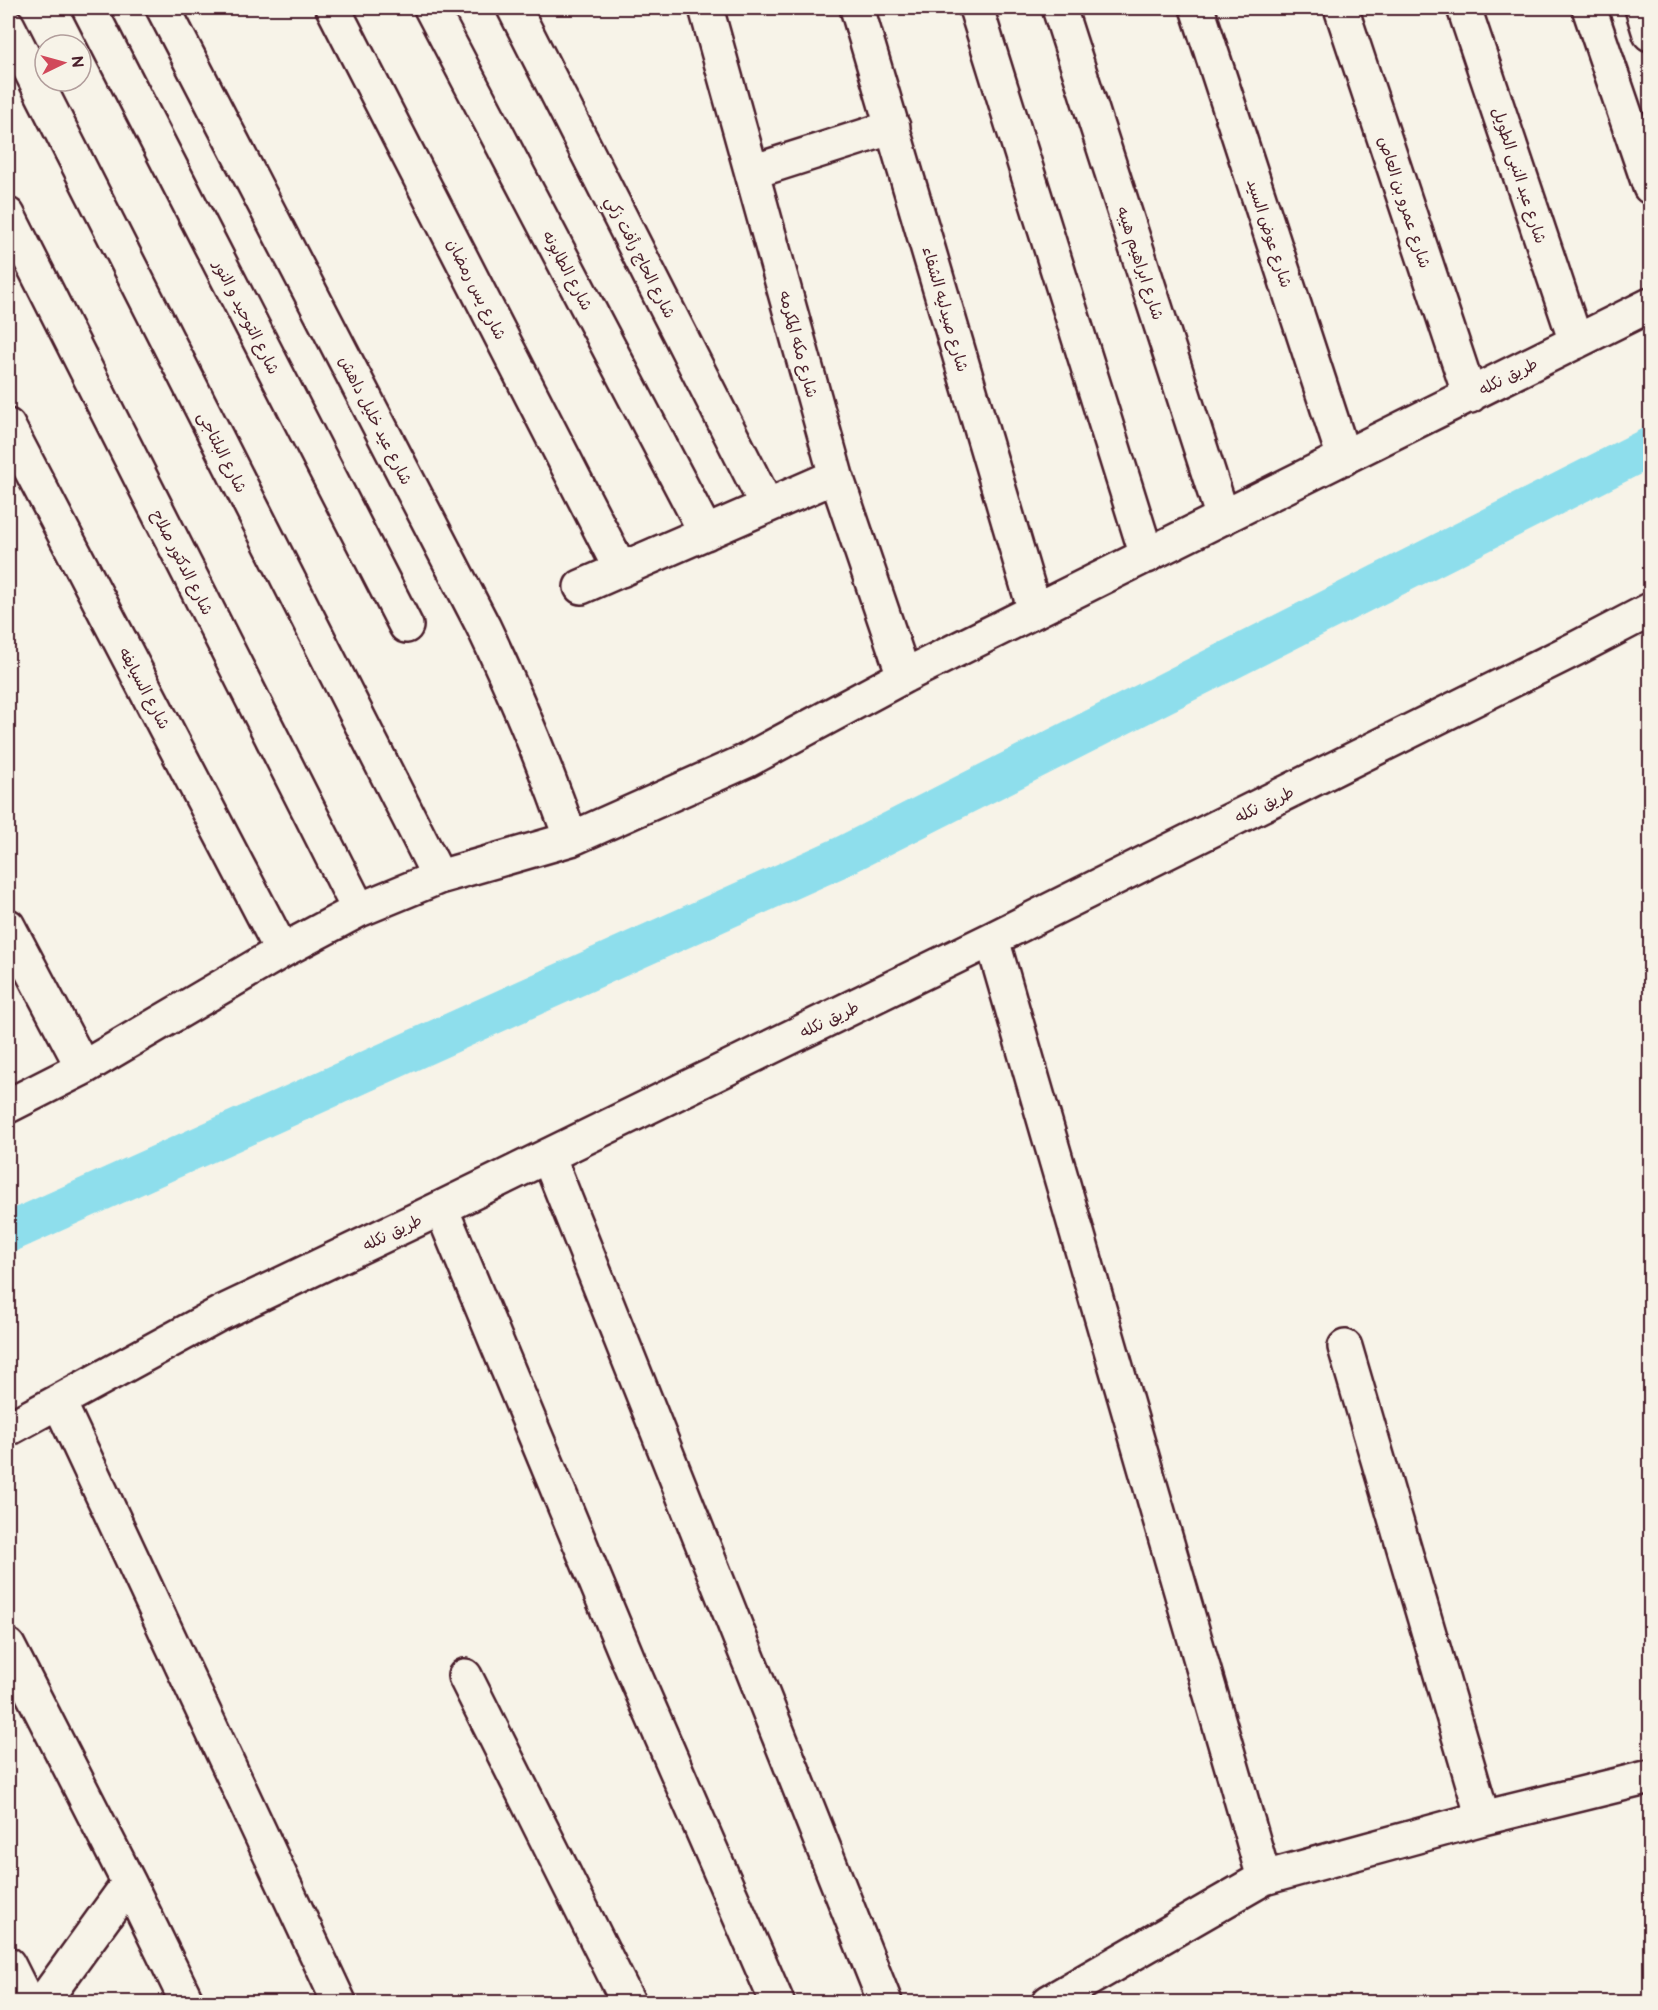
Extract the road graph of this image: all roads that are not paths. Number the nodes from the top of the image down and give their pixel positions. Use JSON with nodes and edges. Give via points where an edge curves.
{"nodes":[{"id":1,"x":89,"y":8,"type":"edge"},
{"id":2,"x":164,"y":8,"type":"edge"},
{"id":3,"x":333,"y":8,"type":"edge"},
{"id":4,"x":431,"y":8,"type":"edge"},
{"id":5,"x":514,"y":8,"type":"edge"},
{"id":6,"x":706,"y":8,"type":"edge"},
{"id":7,"x":857,"y":8,"type":"edge"},
{"id":8,"x":976,"y":8,"type":"edge"},
{"id":9,"x":1059,"y":8,"type":"edge"},
{"id":10,"x":1197,"y":8,"type":"edge"},
{"id":11,"x":1341,"y":8,"type":"edge"},
{"id":12,"x":1464,"y":8,"type":"edge"},
{"id":13,"x":1589,"y":8,"type":"edge"},
{"id":14,"x":1642,"y":8,"type":"edge"},
{"id":15,"x":8,"y":26,"type":"edge"},
{"id":16,"x":1650,"y":34,"type":"edge"},
{"id":17,"x":892,"y":127,"type":"junction"},
{"id":18,"x":752,"y":172,"type":"junction"},
{"id":19,"x":1650,"y":187,"type":"edge"},
{"id":20,"x":8,"y":215,"type":"edge"},
{"id":21,"x":1650,"y":305,"type":"edge"},
{"id":22,"x":1576,"y":342,"type":"junction"},
{"id":23,"x":1470,"y":396,"type":"junction"},
{"id":24,"x":8,"y":426,"type":"edge"},
{"id":25,"x":1344,"y":458,"type":"junction"},
{"id":26,"x":836,"y":476,"type":"junction"},
{"id":27,"x":767,"y":506,"type":"junction"},
{"id":28,"x":1223,"y":518,"type":"junction"},
{"id":29,"x":706,"y":533,"type":"junction"},
{"id":30,"x":1147,"y":556,"type":"junction"},
{"id":31,"x":621,"y":570,"type":"junction"},
{"id":32,"x":581,"y":587,"type":"dead end"},
{"id":33,"x":1650,"y":610,"type":"edge"},
{"id":34,"x":1035,"y":611,"type":"junction"},
{"id":35,"x":406,"y":626,"type":"dead end"},
{"id":36,"x":904,"y":676,"type":"junction"},
{"id":37,"x":571,"y":839,"type":"junction"},
{"id":38,"x":439,"y":877,"type":"junction"},
{"id":39,"x":359,"y":910,"type":"junction"},
{"id":40,"x":8,"y":926,"type":"edge"},
{"id":41,"x":992,"y":939,"type":"junction"},
{"id":42,"x":282,"y":951,"type":"junction"},
{"id":43,"x":83,"y":1068,"type":"junction"},
{"id":44,"x":8,"y":1106,"type":"edge"},
{"id":45,"x":548,"y":1156,"type":"junction"},
{"id":46,"x":441,"y":1208,"type":"junction"},
{"id":47,"x":1345,"y":1347,"type":"dead end"},
{"id":48,"x":59,"y":1402,"type":"junction"},
{"id":49,"x":8,"y":1429,"type":"edge"},
{"id":50,"x":8,"y":1646,"type":"edge"},
{"id":51,"x":465,"y":1676,"type":"dead end"},
{"id":52,"x":1650,"y":1777,"type":"edge"},
{"id":53,"x":1483,"y":1818,"type":"junction"},
{"id":54,"x":1264,"y":1878,"type":"junction"},
{"id":55,"x":129,"y":1883,"type":"junction"},
{"id":56,"x":8,"y":1964,"type":"edge"},
{"id":57,"x":27,"y":2002,"type":"edge"},
{"id":58,"x":43,"y":2002,"type":"edge"},
{"id":59,"x":187,"y":2002,"type":"edge"},
{"id":60,"x":339,"y":2002,"type":"edge"},
{"id":61,"x":628,"y":2002,"type":"edge"},
{"id":62,"x":777,"y":2002,"type":"edge"},
{"id":63,"x":885,"y":2002,"type":"edge"},
{"id":64,"x":1049,"y":2002,"type":"edge"}],
"edges":[{"from":1,"to":35,"type":"street","name":"شارع التوحيد و النور"},
{"from":2,"to":37,"type":"street","name":"شارع عيد خليل داهش","via":[[483,626],[516,696]]},
{"from":3,"to":31,"type":"street","name":"شارع يس رمضان"},
{"from":4,"to":29,"type":"street","name":"شارع الطابونه"},
{"from":5,"to":27,"type":"street","name":"شارع الحاج رأفت زكي"},
{"from":6,"to":18,"type":"street","name":"شارع مكه المكرمه"},
{"from":7,"to":17,"type":"street","name":"شارع صيدليه الشفاء"},
{"from":8,"to":30,"type":"street"},
{"from":9,"to":28,"type":"street","name":"شارع ابراهيم هيبه"},
{"from":10,"to":25,"type":"street","name":"شارع عوض السيد"},
{"from":11,"to":23,"type":"street","name":"شارع عمرو بن العاص"},
{"from":12,"to":22,"type":"street","name":"شارع عبد النبى الطويل"},
{"from":13,"to":19,"type":"street"},
{"from":14,"to":16,"type":"street"},
{"from":15,"to":38,"type":"street","name":"شارع البلتاجى"},
{"from":17,"to":18,"type":"street"},
{"from":17,"to":34,"type":"street","name":"شارع صيدليه الشفاء"},
{"from":18,"to":26,"type":"street","name":"شارع مكه المكرمه"},
{"from":20,"to":39,"type":"street","name":"شارع الدكتور صلاح"},
{"from":21,"to":22,"type":"street","name":"طريق نكله"},
{"from":22,"to":23,"type":"street","name":"طريق نكله"},
{"from":23,"to":25,"type":"street","name":"طريق نكله"},
{"from":24,"to":42,"type":"street","name":"شارع السيايفه"},
{"from":25,"to":28,"type":"street","name":"طريق نكله"},
{"from":26,"to":27,"type":"street"},
{"from":26,"to":36,"type":"street","name":"شارع مكه المكرمه"},
{"from":27,"to":29,"type":"street"},
{"from":28,"to":30,"type":"street","name":"طريق نكله"},
{"from":29,"to":31,"type":"street"},
{"from":30,"to":34,"type":"street","name":"طريق نكله"},
{"from":31,"to":32,"type":"street"},
{"from":33,"to":41,"type":"street","name":"طريق نكله"},
{"from":34,"to":36,"type":"street","name":"طريق نكله"},
{"from":36,"to":37,"type":"street","name":"طريق نكله","via":[[746,761]]},
{"from":37,"to":38,"type":"street","name":"طريق نكله"},
{"from":38,"to":39,"type":"street","name":"طريق نكله"},
{"from":39,"to":42,"type":"street","name":"طريق نكله"},
{"from":40,"to":43,"type":"street"},
{"from":41,"to":45,"type":"street","name":"طريق نكله"},
{"from":41,"to":54,"type":"street"},
{"from":42,"to":43,"type":"street","name":"طريق نكله"},
{"from":43,"to":44,"type":"street","name":"طريق نكله"},
{"from":45,"to":46,"type":"street","name":"طريق نكله"},
{"from":45,"to":63,"type":"street"},
{"from":46,"to":48,"type":"street","name":"طريق نكله","via":[[221,1313]]},
{"from":46,"to":62,"type":"street","via":[[630,1664]]},
{"from":47,"to":53,"type":"street"},
{"from":48,"to":49,"type":"street","name":"طريق نكله"},
{"from":48,"to":60,"type":"street"},
{"from":50,"to":55,"type":"street"},
{"from":51,"to":61,"type":"street"},
{"from":52,"to":53,"type":"street"},
{"from":53,"to":54,"type":"street"},
{"from":54,"to":64,"type":"street"},
{"from":55,"to":58,"type":"street"},
{"from":55,"to":59,"type":"street"},
{"from":56,"to":57,"type":"street"}]}
